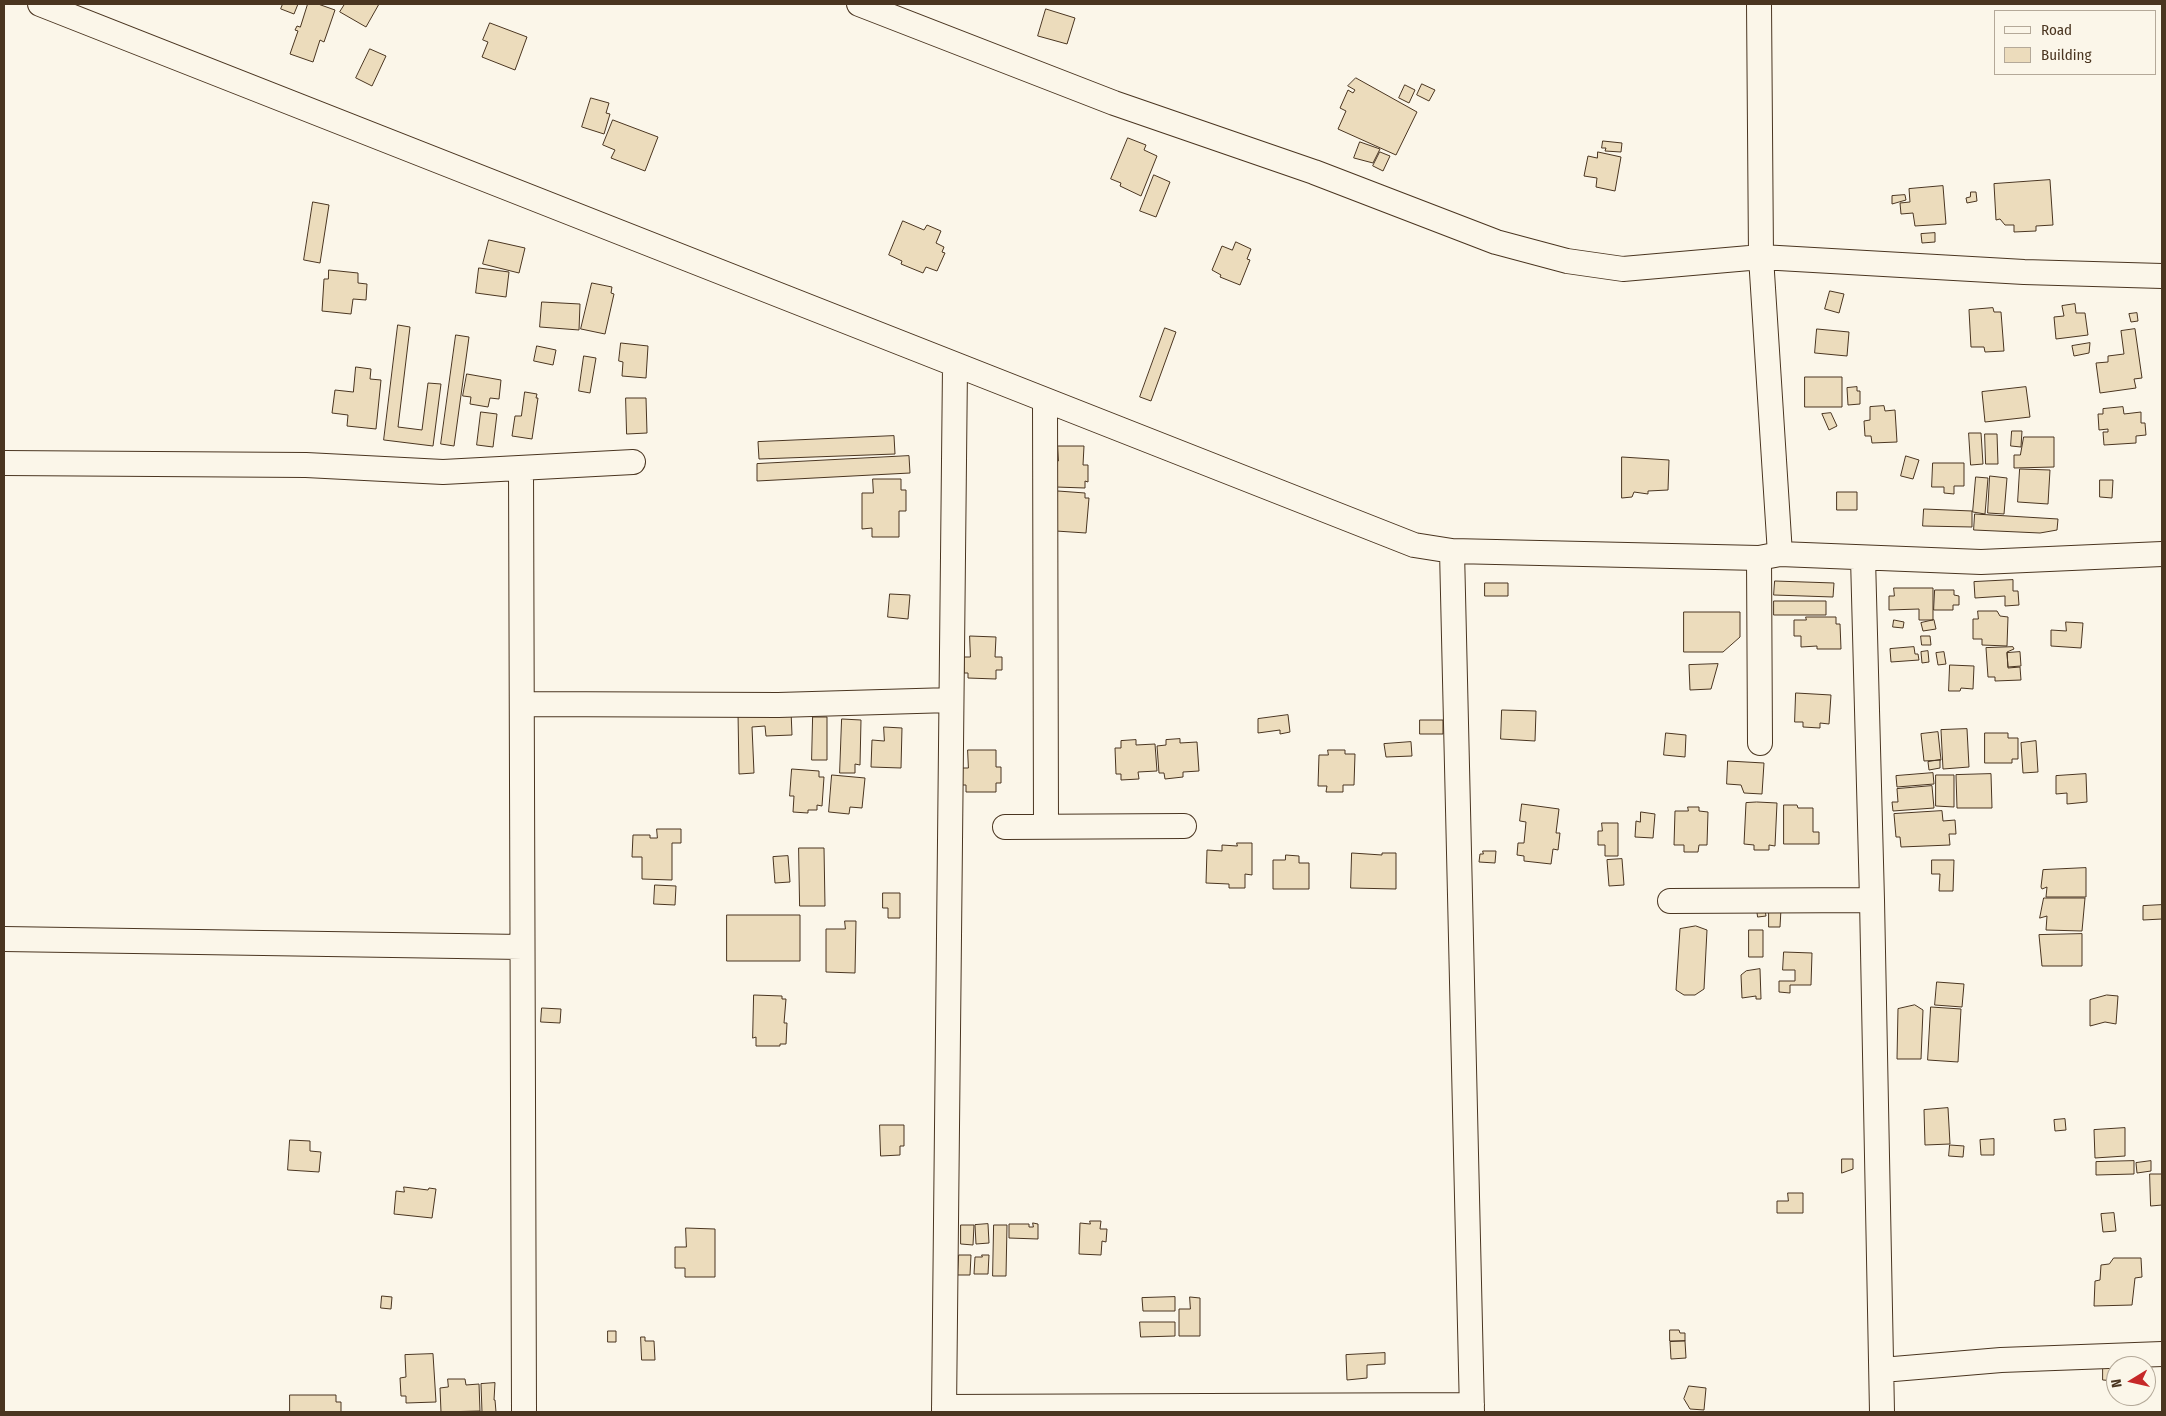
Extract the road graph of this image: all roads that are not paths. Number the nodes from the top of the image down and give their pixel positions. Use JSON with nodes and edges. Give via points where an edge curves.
{"nodes":[{"id":1,"x":40,"y":4,"type":"edge"},
{"id":2,"x":859,"y":4,"type":"edge"},
{"id":3,"x":1759,"y":4,"type":"edge"},
{"id":4,"x":1761,"y":257,"type":"junction"},
{"id":5,"x":2162,"y":276,"type":"edge"},
{"id":6,"x":955,"y":366,"type":"junction"},
{"id":7,"x":1045,"y":403,"type":"junction"},
{"id":8,"x":632,"y":462,"type":"dead end"},
{"id":9,"x":4,"y":463,"type":"edge"},
{"id":10,"x":521,"y":468,"type":"junction"},
{"id":11,"x":1452,"y":551,"type":"junction"},
{"id":12,"x":2162,"y":554,"type":"edge"},
{"id":13,"x":1770,"y":556,"type":"junction"},
{"id":14,"x":1862,"y":558,"type":"junction"},
{"id":15,"x":951,"y":700,"type":"junction"},
{"id":16,"x":522,"y":704,"type":"junction"},
{"id":17,"x":1760,"y":742,"type":"dead end"},
{"id":18,"x":1184,"y":826,"type":"dead end"},
{"id":19,"x":1005,"y":827,"type":"dead end"},
{"id":20,"x":1046,"y":827,"type":"junction"},
{"id":21,"x":1872,"y":900,"type":"junction"},
{"id":22,"x":1670,"y":901,"type":"dead end"},
{"id":23,"x":4,"y":939,"type":"edge"},
{"id":24,"x":522,"y":947,"type":"junction"},
{"id":25,"x":2162,"y":1354,"type":"edge"},
{"id":26,"x":1882,"y":1370,"type":"junction"},
{"id":27,"x":1472,"y":1409,"type":"edge"},
{"id":28,"x":944,"y":1410,"type":"edge"},
{"id":29,"x":524,"y":1412,"type":"edge"},
{"id":30,"x":1882,"y":1412,"type":"edge"}],
"edges":[{"from":1,"to":6,"type":"street","via":[[440,165]]},
{"from":2,"to":4,"type":"street","via":[[1114,103],[1314,172],[1504,245],[1567,262],[1622,270]]},
{"from":3,"to":4,"type":"street"},
{"from":4,"to":5,"type":"street","via":[[2024,272]]},
{"from":4,"to":13,"type":"street"},
{"from":6,"to":7,"type":"street"},
{"from":6,"to":15,"type":"street"},
{"from":7,"to":11,"type":"street","via":[[1414,545]]},
{"from":7,"to":20,"type":"street"},
{"from":8,"to":10,"type":"street"},
{"from":9,"to":10,"type":"street","via":[[306,465],[443,472]]},
{"from":10,"to":16,"type":"street"},
{"from":11,"to":13,"type":"street"},
{"from":11,"to":27,"type":"street"},
{"from":12,"to":14,"type":"street","via":[[1981,562]]},
{"from":13,"to":14,"type":"street"},
{"from":13,"to":17,"type":"street"},
{"from":14,"to":21,"type":"street"},
{"from":15,"to":16,"type":"street","via":[[778,705]]},
{"from":15,"to":28,"type":"street"},
{"from":16,"to":24,"type":"street"},
{"from":18,"to":20,"type":"street"},
{"from":19,"to":20,"type":"street"},
{"from":21,"to":22,"type":"street"},
{"from":21,"to":26,"type":"street"},
{"from":23,"to":24,"type":"street"},
{"from":24,"to":29,"type":"street"},
{"from":25,"to":26,"type":"street","via":[[2001,1360]]},
{"from":26,"to":30,"type":"street"},
{"from":27,"to":28,"type":"street"}]}
